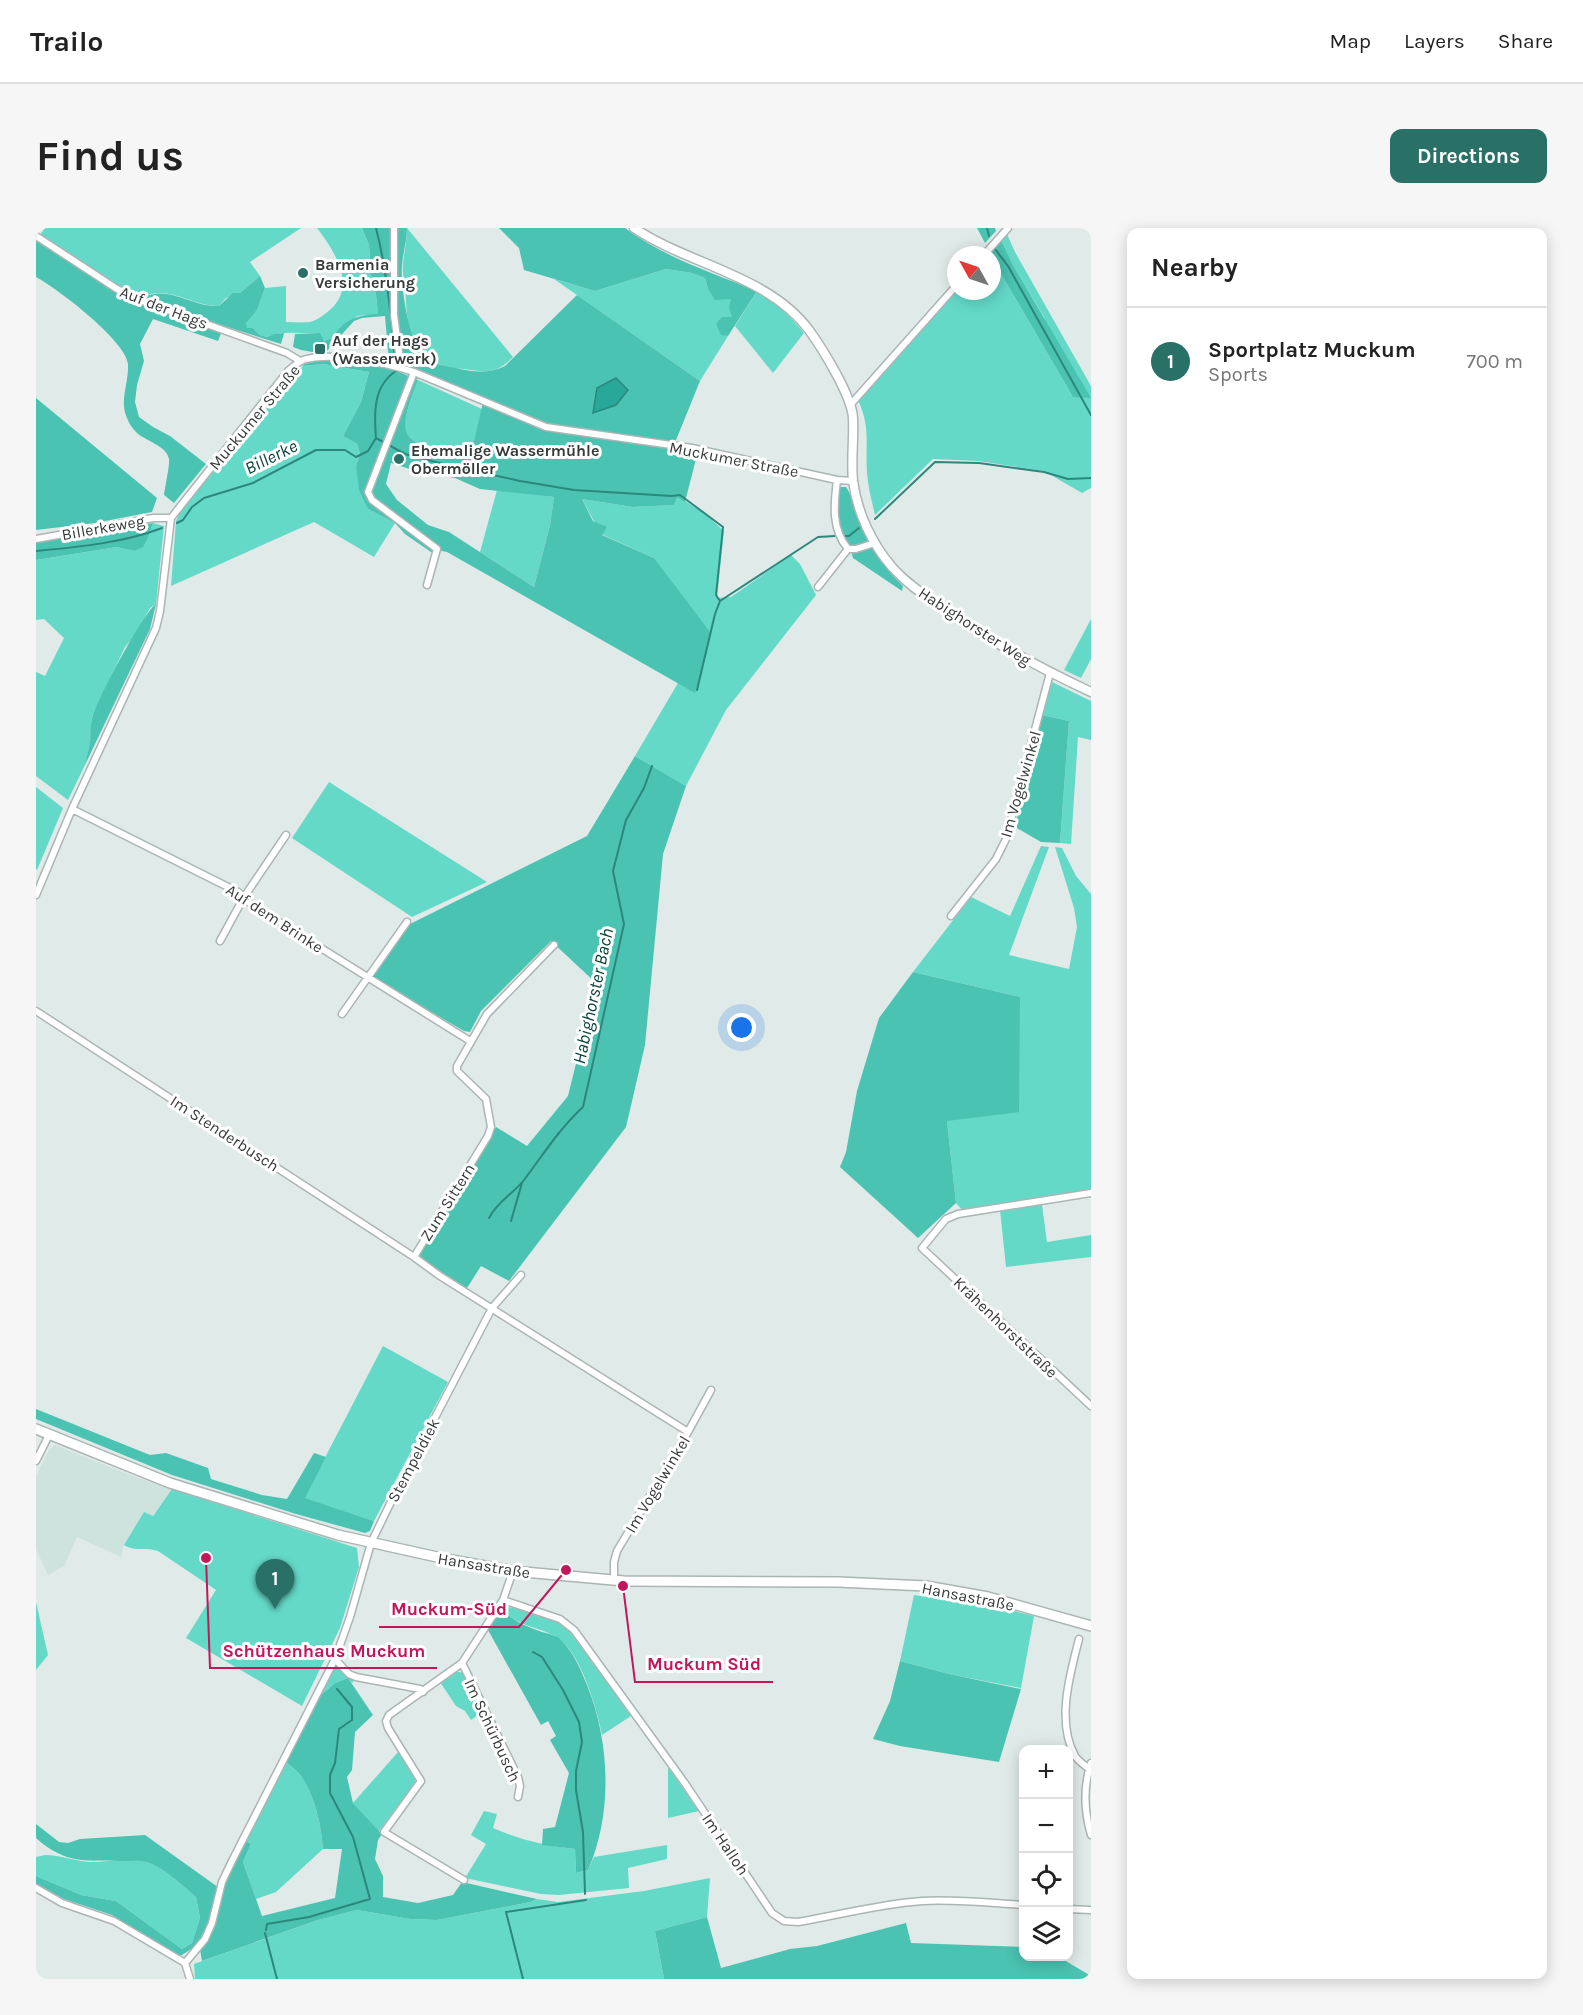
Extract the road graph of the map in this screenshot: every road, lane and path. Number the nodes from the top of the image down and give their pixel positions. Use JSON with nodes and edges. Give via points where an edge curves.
{"nodes":[{"id":1,"x":394,"y":228,"type":"edge"},
{"id":2,"x":634,"y":228,"type":"edge"},
{"id":3,"x":1008,"y":228,"type":"edge"},
{"id":4,"x":36,"y":236,"type":"edge"},
{"id":5,"x":992,"y":246,"type":"edge"},
{"id":6,"x":947,"y":296,"type":"edge"},
{"id":7,"x":300,"y":361,"type":"junction"},
{"id":8,"x":401,"y":368,"type":"junction"},
{"id":9,"x":414,"y":372,"type":"junction"},
{"id":10,"x":851,"y":404,"type":"junction"},
{"id":11,"x":837,"y":480,"type":"junction"},
{"id":12,"x":853,"y":481,"type":"junction"},
{"id":13,"x":171,"y":518,"type":"junction"},
{"id":14,"x":36,"y":539,"type":"edge"},
{"id":15,"x":875,"y":543,"type":"junction"},
{"id":16,"x":848,"y":549,"type":"junction"},
{"id":17,"x":427,"y":585,"type":"dead end"},
{"id":18,"x":818,"y":587,"type":"dead end"},
{"id":19,"x":1050,"y":672,"type":"junction"},
{"id":20,"x":1091,"y":692,"type":"edge"},
{"id":21,"x":72,"y":809,"type":"junction"},
{"id":22,"x":286,"y":835,"type":"dead end"},
{"id":23,"x":36,"y":895,"type":"edge"},
{"id":24,"x":244,"y":897,"type":"junction"},
{"id":25,"x":951,"y":916,"type":"dead end"},
{"id":26,"x":407,"y":922,"type":"dead end"},
{"id":27,"x":220,"y":940,"type":"dead end"},
{"id":28,"x":554,"y":945,"type":"dead end"},
{"id":29,"x":368,"y":976,"type":"junction"},
{"id":30,"x":36,"y":1011,"type":"edge"},
{"id":31,"x":342,"y":1014,"type":"dead end"},
{"id":32,"x":470,"y":1041,"type":"junction"},
{"id":33,"x":1091,"y":1193,"type":"edge"},
{"id":34,"x":414,"y":1257,"type":"junction"},
{"id":35,"x":520,"y":1275,"type":"dead end"},
{"id":36,"x":492,"y":1308,"type":"junction"},
{"id":37,"x":711,"y":1390,"type":"dead end"},
{"id":38,"x":1091,"y":1406,"type":"edge"},
{"id":39,"x":36,"y":1429,"type":"edge"},
{"id":40,"x":688,"y":1432,"type":"junction"},
{"id":41,"x":49,"y":1435,"type":"junction"},
{"id":42,"x":36,"y":1461,"type":"edge"},
{"id":43,"x":371,"y":1543,"type":"junction"},
{"id":44,"x":513,"y":1571,"type":"junction"},
{"id":45,"x":614,"y":1580,"type":"junction"},
{"id":46,"x":503,"y":1600,"type":"junction"},
{"id":47,"x":1091,"y":1626,"type":"edge"},
{"id":48,"x":1079,"y":1639,"type":"dead end"},
{"id":49,"x":334,"y":1659,"type":"junction"},
{"id":50,"x":462,"y":1663,"type":"junction"},
{"id":51,"x":423,"y":1692,"type":"junction"},
{"id":52,"x":1090,"y":1766,"type":"edge"},
{"id":53,"x":518,"y":1797,"type":"dead end"},
{"id":54,"x":1091,"y":1835,"type":"edge"},
{"id":55,"x":464,"y":1880,"type":"dead end"},
{"id":56,"x":36,"y":1888,"type":"edge"},
{"id":57,"x":1019,"y":1905,"type":"edge"},
{"id":58,"x":1073,"y":1909,"type":"edge"},
{"id":59,"x":1091,"y":1910,"type":"edge"},
{"id":60,"x":185,"y":1964,"type":"junction"},
{"id":61,"x":190,"y":1979,"type":"edge"}],
"edges":[{"from":1,"to":8,"type":"street","via":[[394,315]]},
{"from":2,"to":10,"type":"street","name":"Habighorster Weg","via":[[784,302],[808,329]]},
{"from":3,"to":5,"type":"street"},
{"from":4,"to":7,"type":"street","name":"Auf der Hags","via":[[137,299],[288,352]]},
{"from":6,"to":10,"type":"street"},
{"from":7,"to":8,"type":"street","name":"Muckumer Straße","via":[[320,356]]},
{"from":7,"to":13,"type":"street","name":"Muckumer Straße"},
{"from":8,"to":9,"type":"street","name":"Muckumer Straße"},
{"from":9,"to":11,"type":"street","name":"Muckumer Straße","via":[[546,427],[692,448]]},
{"from":9,"to":17,"type":"street","via":[[368,492],[372,500],[437,549]]},
{"from":10,"to":12,"type":"street","name":"Habighorster Weg"},
{"from":11,"to":12,"type":"street","name":"Muckumer Straße"},
{"from":11,"to":16,"type":"street","via":[[834,509],[838,535]]},
{"from":12,"to":15,"type":"street","name":"Habighorster Weg","via":[[858,505]]},
{"from":13,"to":14,"type":"street","name":"Billerkeweg"},
{"from":13,"to":21,"type":"street","via":[[156,628]]},
{"from":15,"to":16,"type":"street"},
{"from":15,"to":19,"type":"street","name":"Habighorster Weg","via":[[905,580],[932,600]]},
{"from":16,"to":18,"type":"street"},
{"from":19,"to":20,"type":"street","name":"Habighorster Weg"},
{"from":19,"to":25,"type":"street","name":"Im Vogelwinkel","via":[[1006,839]]},
{"from":21,"to":23,"type":"street"},
{"from":21,"to":24,"type":"street","name":"Auf dem Brinke"},
{"from":22,"to":24,"type":"street"},
{"from":24,"to":27,"type":"street"},
{"from":24,"to":29,"type":"street","name":"Auf dem Brinke"},
{"from":26,"to":29,"type":"street"},
{"from":28,"to":32,"type":"street","name":"Zum Sittern","via":[[487,1014]]},
{"from":29,"to":31,"type":"street"},
{"from":29,"to":32,"type":"street","name":"Auf dem Brinke"},
{"from":30,"to":34,"type":"street","name":"Im Stenderbusch"},
{"from":32,"to":34,"type":"street","name":"Zum Sittern","via":[[457,1071],[486,1099],[491,1127]]},
{"from":33,"to":38,"type":"street","name":"Krähenhorststraße","via":[[958,1214],[946,1219],[922,1248]]},
{"from":34,"to":36,"type":"street","name":"Zum Sittern"},
{"from":35,"to":36,"type":"street","name":"Stempeldiek"},
{"from":36,"to":40,"type":"street","name":"Zum Sittern"},
{"from":36,"to":43,"type":"street","name":"Stempeldiek"},
{"from":37,"to":40,"type":"street","name":"Im Vogelwinkel"},
{"from":39,"to":41,"type":"main road","name":"Hansastraße"},
{"from":40,"to":45,"type":"street","name":"Im Vogelwinkel","via":[[617,1551]]},
{"from":41,"to":42,"type":"street"},
{"from":41,"to":43,"type":"main road","name":"Hansastraße","via":[[170,1482]]},
{"from":43,"to":44,"type":"main road","name":"Hansastraße"},
{"from":43,"to":49,"type":"street","name":"Stempeldiek"},
{"from":44,"to":45,"type":"main road","name":"Hansastraße"},
{"from":44,"to":46,"type":"street"},
{"from":45,"to":47,"type":"main road","name":"Hansastraße","via":[[926,1586],[988,1597]]},
{"from":46,"to":50,"type":"street"},
{"from":46,"to":57,"type":"street","name":"Im Halloh","via":[[560,1619],[573,1629],[684,1782],[772,1913],[784,1921],[923,1901]]},
{"from":48,"to":52,"type":"street","via":[[1066,1718],[1076,1758]]},
{"from":49,"to":51,"type":"street","via":[[356,1677]]},
{"from":49,"to":60,"type":"street","name":"Stempeldiek","via":[[222,1882],[206,1939]]},
{"from":50,"to":51,"type":"street"},
{"from":50,"to":53,"type":"street","name":"Im Schürbusch","via":[[518,1777]]},
{"from":51,"to":55,"type":"street","via":[[389,1715],[387,1721],[421,1781],[384,1832]]},
{"from":52,"to":54,"type":"street","via":[[1085,1791]]},
{"from":56,"to":60,"type":"street","via":[[62,1903],[114,1921]]},
{"from":58,"to":59,"type":"street"},
{"from":60,"to":61,"type":"street"}]}
